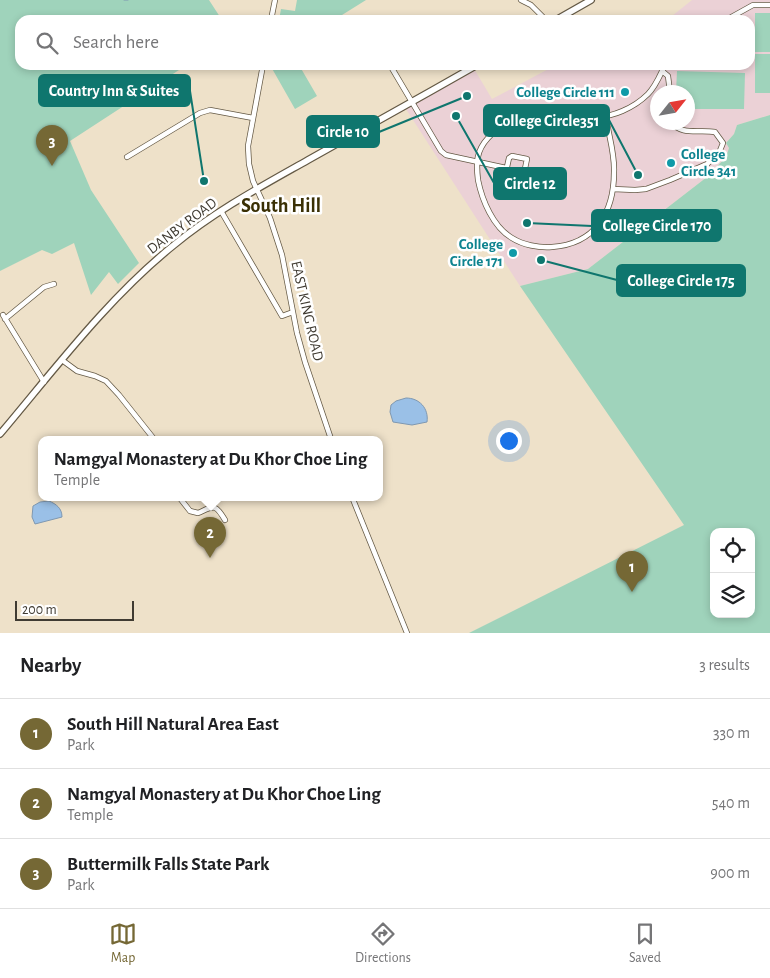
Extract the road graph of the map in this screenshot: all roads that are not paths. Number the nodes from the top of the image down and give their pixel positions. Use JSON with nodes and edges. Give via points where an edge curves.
{"nodes":[{"id":1,"x":275,"y":0,"type":"edge"},
{"id":2,"x":521,"y":0,"type":"edge"},
{"id":3,"x":591,"y":0,"type":"edge"},
{"id":4,"x":770,"y":5,"type":"edge"},
{"id":5,"x":272,"y":15,"type":"edge"},
{"id":6,"x":541,"y":15,"type":"edge"},
{"id":7,"x":565,"y":15,"type":"edge"},
{"id":8,"x":735,"y":15,"type":"edge"},
{"id":9,"x":262,"y":70,"type":"edge"},
{"id":10,"x":393,"y":70,"type":"edge"},
{"id":11,"x":468,"y":70,"type":"edge"},
{"id":12,"x":662,"y":71,"type":"joint"},
{"id":13,"x":669,"y":85,"type":"edge"},
{"id":14,"x":412,"y":102,"type":"junction"},
{"id":15,"x":606,"y":116,"type":"junction"},
{"id":16,"x":253,"y":118,"type":"junction"},
{"id":17,"x":681,"y":130,"type":"edge"},
{"id":18,"x":127,"y":157,"type":"dead end"},
{"id":19,"x":476,"y":162,"type":"junction"},
{"id":20,"x":506,"y":168,"type":"junction"},
{"id":21,"x":257,"y":188,"type":"junction"},
{"id":22,"x":613,"y":189,"type":"junction"},
{"id":23,"x":221,"y":211,"type":"junction"},
{"id":24,"x":54,"y":284,"type":"dead end"},
{"id":25,"x":293,"y":312,"type":"junction"},
{"id":26,"x":62,"y":360,"type":"junction"},
{"id":27,"x":44,"y":382,"type":"junction"},
{"id":28,"x":0,"y":434,"type":"edge"},
{"id":29,"x":152,"y":436,"type":"edge"},
{"id":30,"x":330,"y":436,"type":"edge"},
{"id":31,"x":182,"y":501,"type":"edge"},
{"id":32,"x":354,"y":501,"type":"edge"},
{"id":33,"x":225,"y":520,"type":"dead end"},
{"id":34,"x":407,"y":633,"type":"edge"}],
"edges":[{"from":1,"to":5,"type":"street"},
{"from":2,"to":6,"type":"street"},
{"from":3,"to":7,"type":"main road"},
{"from":4,"to":8,"type":"street","via":[[753,5]]},
{"from":9,"to":16,"type":"street","name":"EAST KING ROAD"},
{"from":10,"to":14,"type":"street"},
{"from":11,"to":14,"type":"main road","name":"DANBY ROAD"},
{"from":12,"to":13,"type":"street","via":[[668,76]]},
{"from":12,"to":15,"type":"street","via":[[648,94]]},
{"from":14,"to":19,"type":"street","via":[[441,151]]},
{"from":14,"to":21,"type":"main road","name":"DANBY ROAD"},
{"from":15,"to":19,"type":"street","via":[[534,109],[519,114],[487,140]]},
{"from":15,"to":22,"type":"street","via":[[613,155]]},
{"from":16,"to":18,"type":"street","via":[[210,110],[200,113]]},
{"from":16,"to":21,"type":"street","name":"EAST KING ROAD","via":[[248,158]]},
{"from":17,"to":22,"type":"street","via":[[715,132],[723,143],[722,148],[707,164],[646,189]]},
{"from":19,"to":20,"type":"street"},
{"from":19,"to":22,"type":"street","via":[[485,205],[497,223],[511,238],[544,248],[574,243],[589,235],[610,206]]},
{"from":20,"to":20,"type":"street","via":[[505,176],[509,181],[522,183],[527,159],[510,157]]},
{"from":21,"to":23,"type":"main road","name":"DANBY ROAD"},
{"from":21,"to":25,"type":"street","name":"EAST KING ROAD","via":[[282,255]]},
{"from":23,"to":25,"type":"street","via":[[282,316]]},
{"from":23,"to":26,"type":"main road","name":"DANBY ROAD","via":[[174,245],[131,283]]},
{"from":24,"to":27,"type":"street","via":[[44,287],[4,317]]},
{"from":25,"to":30,"type":"street","name":"EAST KING ROAD","via":[[305,362]]},
{"from":26,"to":27,"type":"main road","name":"DANBY ROAD"},
{"from":26,"to":29,"type":"street","via":[[77,371],[106,381]]},
{"from":27,"to":28,"type":"main road","name":"DANBY ROAD"},
{"from":31,"to":33,"type":"street","via":[[190,511],[198,513],[212,506]]},
{"from":32,"to":34,"type":"street"}]}
